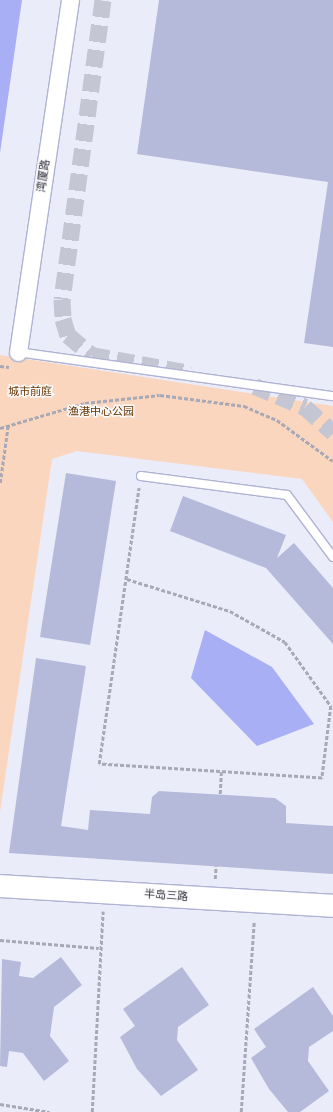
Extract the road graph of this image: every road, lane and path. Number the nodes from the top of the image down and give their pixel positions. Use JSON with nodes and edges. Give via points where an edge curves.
{"nodes":[{"id":1,"x":70,"y":0,"type":"edge"},
{"id":2,"x":18,"y":352,"type":"joint"},
{"id":3,"x":333,"y":396,"type":"edge"},
{"id":4,"x":8,"y":425,"type":"junction"},
{"id":5,"x":0,"y":428,"type":"edge"},
{"id":6,"x":333,"y":461,"type":"edge"},
{"id":7,"x":141,"y":476,"type":"joint"},
{"id":8,"x":0,"y":483,"type":"edge"},
{"id":9,"x":333,"y":557,"type":"edge"},
{"id":10,"x":127,"y":579,"type":"junction"},
{"id":11,"x":221,"y":772,"type":"junction"},
{"id":12,"x":220,"y":794,"type":"dead end"},
{"id":13,"x":0,"y":886,"type":"edge"},
{"id":14,"x":104,"y":892,"type":"junction"},
{"id":15,"x":255,"y":902,"type":"junction"},
{"id":16,"x":333,"y":906,"type":"edge"},
{"id":17,"x":0,"y":940,"type":"edge"},
{"id":18,"x":99,"y":948,"type":"junction"},
{"id":19,"x":0,"y":1104,"type":"edge"},
{"id":20,"x":49,"y":1112,"type":"edge"},
{"id":21,"x":92,"y":1112,"type":"edge"},
{"id":22,"x":241,"y":1112,"type":"edge"}],
"edges":[{"from":1,"to":2,"type":"street","name":"湾厦路"},
{"from":2,"to":3,"type":"lane"},
{"from":4,"to":5,"type":"path"},
{"from":4,"to":6,"type":"path","via":[[85,403],[160,395],[244,406],[277,420]]},
{"from":4,"to":8,"type":"path"},
{"from":7,"to":9,"type":"lane","via":[[288,495]]},
{"from":7,"to":10,"type":"path"},
{"from":10,"to":11,"type":"path","via":[[99,764]]},
{"from":10,"to":11,"type":"path","via":[[230,611],[285,642],[332,706],[322,778]]},
{"from":11,"to":12,"type":"path"},
{"from":13,"to":14,"type":"street","name":"半岛三路"},
{"from":14,"to":15,"type":"street","name":"半岛三路"},
{"from":14,"to":18,"type":"path"},
{"from":15,"to":16,"type":"street","name":"半岛三路"},
{"from":15,"to":22,"type":"path"},
{"from":17,"to":18,"type":"path"},
{"from":18,"to":21,"type":"path"},
{"from":19,"to":20,"type":"path"}]}
